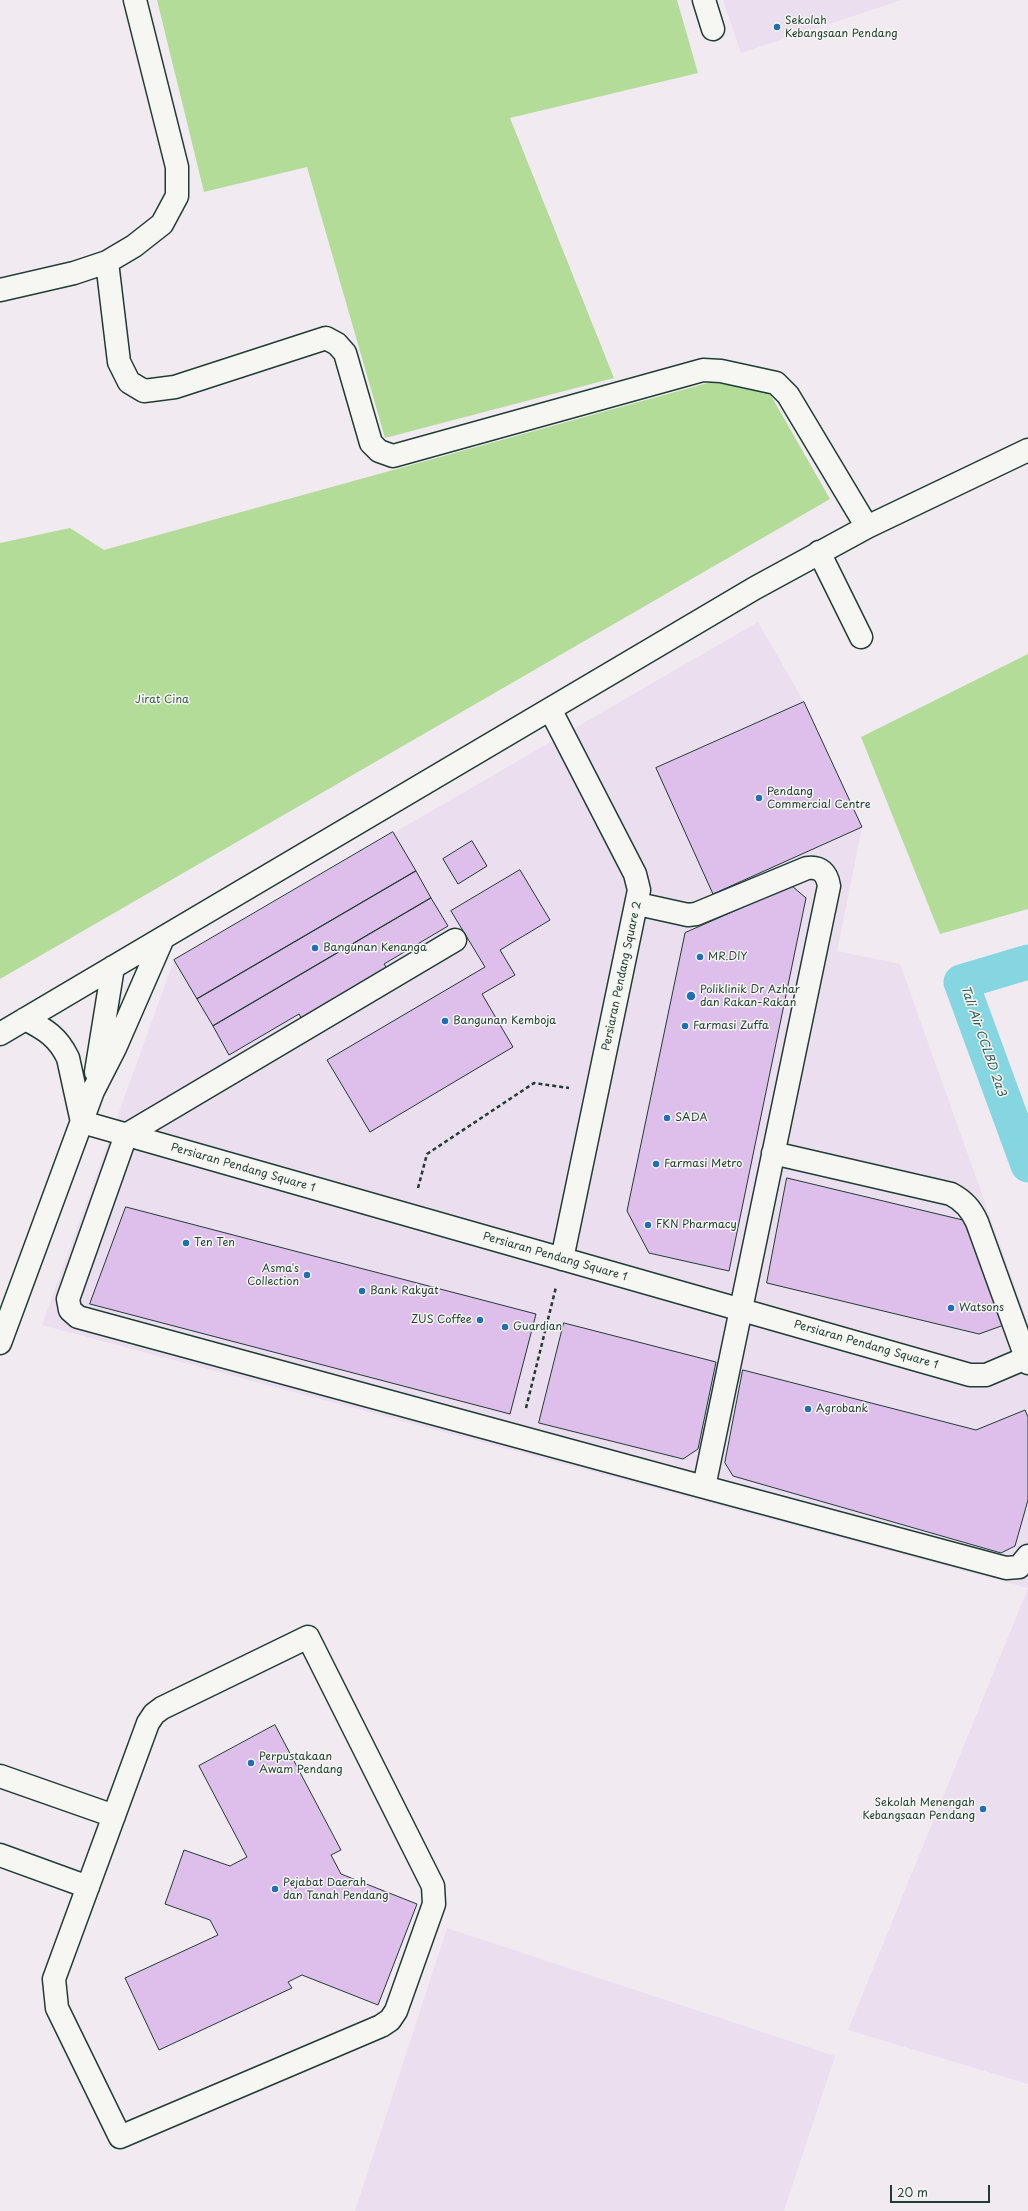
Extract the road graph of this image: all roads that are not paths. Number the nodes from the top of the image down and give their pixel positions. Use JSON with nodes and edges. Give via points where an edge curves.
{"nodes":[{"id":1,"x":135,"y":0,"type":"edge"},
{"id":2,"x":704,"y":0,"type":"edge"},
{"id":3,"x":713,"y":29,"type":"dead end"},
{"id":4,"x":107,"y":262,"type":"junction"},
{"id":5,"x":0,"y":290,"type":"edge"},
{"id":6,"x":1028,"y":450,"type":"edge"},
{"id":7,"x":866,"y":527,"type":"junction"},
{"id":8,"x":819,"y":552,"type":"junction"},
{"id":9,"x":861,"y":637,"type":"dead end"},
{"id":10,"x":550,"y":709,"type":"junction"},
{"id":11,"x":638,"y":904,"type":"junction"},
{"id":12,"x":163,"y":938,"type":"junction"},
{"id":13,"x":455,"y":940,"type":"dead end"},
{"id":14,"x":113,"y":967,"type":"junction"},
{"id":15,"x":25,"y":1019,"type":"junction"},
{"id":16,"x":0,"y":1034,"type":"edge"},
{"id":17,"x":93,"y":1091,"type":"junction"},
{"id":18,"x":82,"y":1122,"type":"junction"},
{"id":19,"x":126,"y":1135,"type":"junction"},
{"id":20,"x":773,"y":1154,"type":"junction"},
{"id":21,"x":562,"y":1259,"type":"junction"},
{"id":22,"x":741,"y":1310,"type":"junction"},
{"id":23,"x":0,"y":1343,"type":"edge"},
{"id":24,"x":1027,"y":1360,"type":"edge"},
{"id":25,"x":704,"y":1487,"type":"junction"},
{"id":26,"x":1028,"y":1556,"type":"edge"},
{"id":27,"x":0,"y":1776,"type":"edge"},
{"id":28,"x":114,"y":1816,"type":"junction"},
{"id":29,"x":0,"y":1855,"type":"edge"},
{"id":30,"x":88,"y":1887,"type":"junction"}],
"edges":[{"from":1,"to":4,"type":"street","via":[[177,167],[177,196],[162,224],[134,246]]},
{"from":2,"to":3,"type":"street"},
{"from":4,"to":5,"type":"street","via":[[74,273]]},
{"from":4,"to":7,"type":"street","via":[[119,362],[129,382],[144,391],[175,387],[326,338],[337,344],[345,353],[371,443],[379,451],[393,456],[703,370],[721,371],[776,383],[788,395]]},
{"from":6,"to":7,"type":"street"},
{"from":7,"to":8,"type":"street"},
{"from":8,"to":9,"type":"street"},
{"from":8,"to":10,"type":"street"},
{"from":10,"to":11,"type":"street","name":"Persiaran Pendang Square 2","via":[[636,874]]},
{"from":10,"to":12,"type":"street"},
{"from":11,"to":20,"type":"street","via":[[688,915],[696,914],[807,868],[814,867],[822,871],[828,879],[829,886]]},
{"from":11,"to":21,"type":"street","name":"Persiaran Pendang Square 2"},
{"from":12,"to":14,"type":"street"},
{"from":12,"to":17,"type":"street","via":[[115,1048]]},
{"from":13,"to":19,"type":"street"},
{"from":14,"to":15,"type":"street"},
{"from":14,"to":17,"type":"street"},
{"from":15,"to":16,"type":"street"},
{"from":15,"to":18,"type":"street","via":[[50,1032],[64,1048]]},
{"from":17,"to":18,"type":"street"},
{"from":18,"to":19,"type":"street","name":"Persiaran Pendang Square 1"},
{"from":18,"to":23,"type":"street"},
{"from":19,"to":21,"type":"street","name":"Persiaran Pendang Square 1"},
{"from":19,"to":25,"type":"street","via":[[68,1299],[70,1310],[78,1317]]},
{"from":20,"to":22,"type":"street"},
{"from":20,"to":24,"type":"street","via":[[960,1198],[967,1204],[977,1222]]},
{"from":21,"to":22,"type":"street","name":"Persiaran Pendang Square 1"},
{"from":22,"to":24,"type":"street","name":"Persiaran Pendang Square 1","via":[[970,1375],[986,1375]]},
{"from":22,"to":25,"type":"street"},
{"from":25,"to":26,"type":"street","via":[[1006,1568],[1019,1568]]},
{"from":27,"to":28,"type":"street"},
{"from":28,"to":30,"type":"street"},
{"from":28,"to":30,"type":"street","via":[[148,1723],[154,1714],[308,1637],[433,1886],[434,1904],[396,2011],[386,2023],[120,2137],[57,2008],[54,1994],[54,1979]]},
{"from":29,"to":30,"type":"street"}]}
